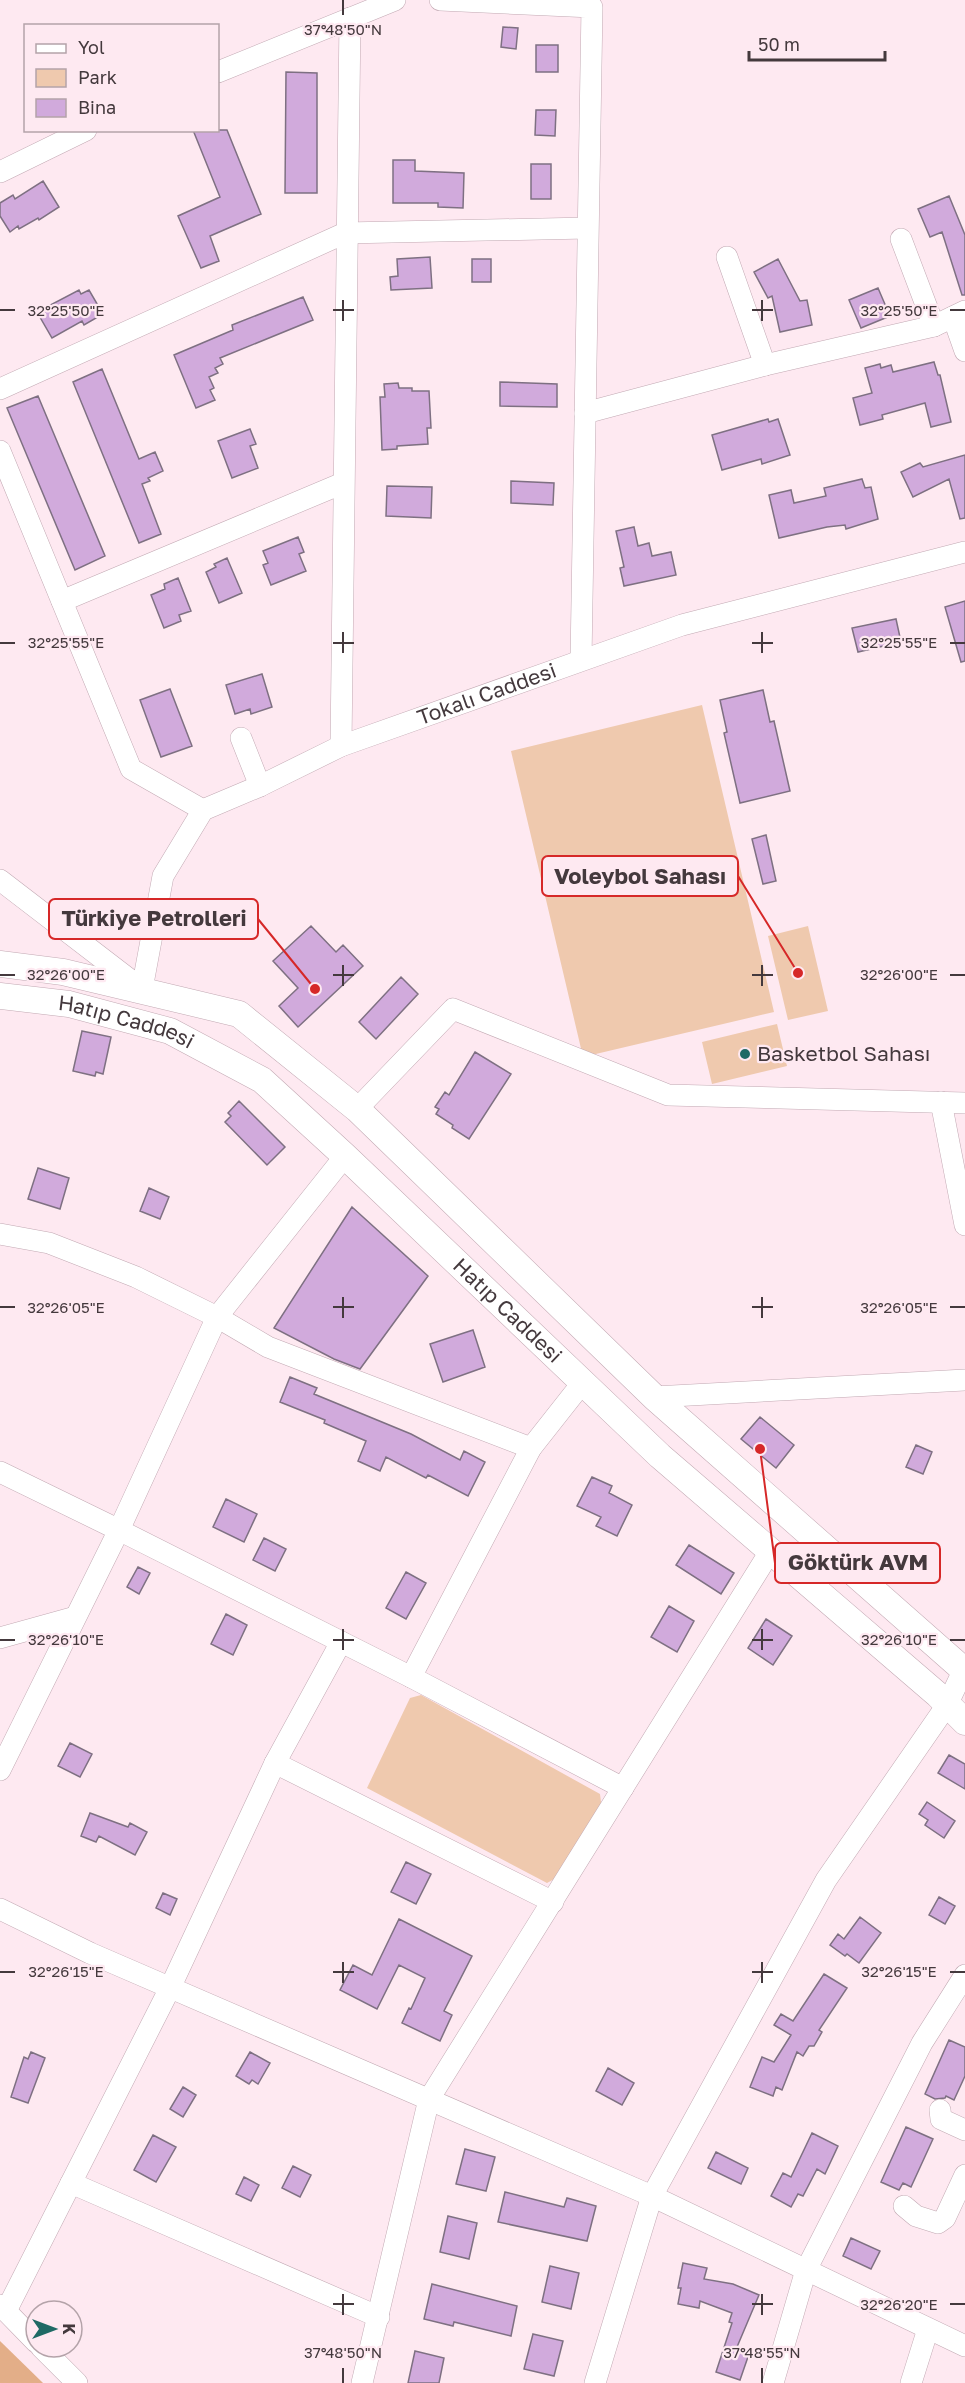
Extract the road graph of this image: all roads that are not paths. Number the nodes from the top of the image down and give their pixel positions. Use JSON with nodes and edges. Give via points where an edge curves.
{"nodes":[{"id":1,"x":395,"y":0,"type":"edge"},
{"id":2,"x":440,"y":0,"type":"edge"},
{"id":3,"x":350,"y":18,"type":"junction"},
{"id":4,"x":219,"y":72,"type":"edge"},
{"id":5,"x":82,"y":132,"type":"edge"},
{"id":6,"x":0,"y":172,"type":"edge"},
{"id":7,"x":587,"y":228,"type":"junction"},
{"id":8,"x":345,"y":233,"type":"junction"},
{"id":9,"x":901,"y":239,"type":"dead end"},
{"id":10,"x":727,"y":257,"type":"dead end"},
{"id":11,"x":951,"y":318,"type":"edge"},
{"id":12,"x":965,"y":351,"type":"edge"},
{"id":13,"x":765,"y":365,"type":"junction"},
{"id":14,"x":0,"y":389,"type":"edge"},
{"id":15,"x":585,"y":413,"type":"junction"},
{"id":16,"x":0,"y":451,"type":"edge"},
{"id":17,"x":343,"y":483,"type":"junction"},
{"id":18,"x":965,"y":552,"type":"edge"},
{"id":19,"x":62,"y":601,"type":"junction"},
{"id":20,"x":581,"y":660,"type":"junction"},
{"id":21,"x":242,"y":738,"type":"dead end"},
{"id":22,"x":341,"y":746,"type":"junction"},
{"id":23,"x":260,"y":786,"type":"junction"},
{"id":24,"x":202,"y":810,"type":"junction"},
{"id":25,"x":0,"y":880,"type":"edge"},
{"id":26,"x":0,"y":964,"type":"edge"},
{"id":27,"x":142,"y":989,"type":"junction"},
{"id":28,"x":0,"y":996,"type":"edge"},
{"id":29,"x":135,"y":1020,"type":"junction"},
{"id":30,"x":941,"y":1102,"type":"junction"},
{"id":31,"x":965,"y":1103,"type":"edge"},
{"id":32,"x":357,"y":1108,"type":"junction"},
{"id":33,"x":345,"y":1156,"type":"junction"},
{"id":34,"x":965,"y":1225,"type":"edge"},
{"id":35,"x":0,"y":1234,"type":"edge"},
{"id":36,"x":217,"y":1317,"type":"junction"},
{"id":37,"x":965,"y":1380,"type":"edge"},
{"id":38,"x":583,"y":1383,"type":"junction"},
{"id":39,"x":654,"y":1397,"type":"junction"},
{"id":40,"x":531,"y":1448,"type":"junction"},
{"id":41,"x":0,"y":1472,"type":"edge"},
{"id":42,"x":119,"y":1530,"type":"junction"},
{"id":43,"x":771,"y":1550,"type":"junction"},
{"id":44,"x":75,"y":1617,"type":"junction"},
{"id":45,"x":0,"y":1638,"type":"edge"},
{"id":46,"x":341,"y":1642,"type":"junction"},
{"id":47,"x":964,"y":1669,"type":"edge"},
{"id":48,"x":411,"y":1677,"type":"junction"},
{"id":49,"x":956,"y":1713,"type":"edge"},
{"id":50,"x":275,"y":1763,"type":"junction"},
{"id":51,"x":0,"y":1770,"type":"edge"},
{"id":52,"x":623,"y":1788,"type":"junction"},
{"id":53,"x":553,"y":1902,"type":"junction"},
{"id":54,"x":0,"y":1908,"type":"edge"},
{"id":55,"x":965,"y":1975,"type":"edge"},
{"id":56,"x":170,"y":1988,"type":"junction"},
{"id":57,"x":429,"y":2099,"type":"junction"},
{"id":58,"x":940,"y":2110,"type":"dead end"},
{"id":59,"x":965,"y":2130,"type":"edge"},
{"id":60,"x":965,"y":2175,"type":"edge"},
{"id":61,"x":71,"y":2183,"type":"junction"},
{"id":62,"x":652,"y":2196,"type":"junction"},
{"id":63,"x":904,"y":2206,"type":"dead end"},
{"id":64,"x":806,"y":2270,"type":"junction"},
{"id":65,"x":3,"y":2308,"type":"edge"},
{"id":66,"x":379,"y":2317,"type":"junction"},
{"id":67,"x":928,"y":2329,"type":"junction"},
{"id":68,"x":24,"y":2330,"type":"edge"},
{"id":69,"x":965,"y":2346,"type":"edge"},
{"id":70,"x":53,"y":2359,"type":"edge"},
{"id":71,"x":77,"y":2383,"type":"edge"},
{"id":72,"x":362,"y":2383,"type":"edge"},
{"id":73,"x":595,"y":2383,"type":"edge"},
{"id":74,"x":773,"y":2383,"type":"edge"},
{"id":75,"x":911,"y":2383,"type":"edge"}],
"edges":[{"from":1,"to":3,"type":"street"},
{"from":2,"to":7,"type":"street","via":[[592,7]]},
{"from":3,"to":4,"type":"street"},
{"from":3,"to":8,"type":"street"},
{"from":5,"to":6,"type":"street"},
{"from":7,"to":8,"type":"street"},
{"from":7,"to":15,"type":"street"},
{"from":8,"to":14,"type":"street"},
{"from":8,"to":17,"type":"street"},
{"from":9,"to":11,"type":"street"},
{"from":10,"to":13,"type":"street"},
{"from":11,"to":12,"type":"street"},
{"from":11,"to":13,"type":"street"},
{"from":13,"to":15,"type":"street"},
{"from":15,"to":20,"type":"street"},
{"from":16,"to":19,"type":"street"},
{"from":17,"to":19,"type":"street"},
{"from":17,"to":22,"type":"street"},
{"from":18,"to":20,"type":"street","name":"Tokalı Caddesi","via":[[682,626]]},
{"from":19,"to":24,"type":"street","via":[[131,769]]},
{"from":20,"to":22,"type":"street","name":"Tokalı Caddesi"},
{"from":21,"to":23,"type":"street"},
{"from":22,"to":23,"type":"street","name":"Tokalı Caddesi"},
{"from":23,"to":24,"type":"street","name":"Tokalı Caddesi"},
{"from":24,"to":27,"type":"street","via":[[163,876]]},
{"from":25,"to":27,"type":"street"},
{"from":26,"to":27,"type":"main road","name":"Hatıp Caddesi","via":[[63,972]]},
{"from":27,"to":29,"type":"main road"},
{"from":27,"to":32,"type":"main road","name":"Hatıp Caddesi","via":[[239,1014]]},
{"from":28,"to":29,"type":"main road","name":"Hatıp Caddesi","via":[[69,1004]]},
{"from":29,"to":33,"type":"main road","name":"Hatıp Caddesi","via":[[170,1031],[262,1080]]},
{"from":30,"to":31,"type":"street"},
{"from":30,"to":32,"type":"street","via":[[668,1095],[453,1009]]},
{"from":30,"to":34,"type":"street"},
{"from":32,"to":39,"type":"main road","name":"Hatıp Caddesi"},
{"from":33,"to":36,"type":"street"},
{"from":33,"to":38,"type":"main road","name":"Hatıp Caddesi"},
{"from":35,"to":36,"type":"street","via":[[49,1243],[136,1277]]},
{"from":36,"to":40,"type":"street","via":[[268,1347]]},
{"from":36,"to":42,"type":"street"},
{"from":37,"to":39,"type":"street"},
{"from":38,"to":40,"type":"street"},
{"from":38,"to":43,"type":"main road","name":"Hatıp Caddesi","via":[[660,1456]]},
{"from":39,"to":47,"type":"main road","name":"Hatıp Caddesi"},
{"from":40,"to":48,"type":"street"},
{"from":41,"to":42,"type":"street"},
{"from":42,"to":44,"type":"street"},
{"from":42,"to":46,"type":"street"},
{"from":43,"to":49,"type":"main road","name":"Hatıp Caddesi"},
{"from":43,"to":52,"type":"street"},
{"from":44,"to":45,"type":"street"},
{"from":44,"to":51,"type":"street"},
{"from":46,"to":48,"type":"street"},
{"from":46,"to":50,"type":"street"},
{"from":47,"to":49,"type":"street"},
{"from":48,"to":52,"type":"street"},
{"from":49,"to":62,"type":"street","via":[[826,1880]]},
{"from":50,"to":53,"type":"street"},
{"from":50,"to":56,"type":"street"},
{"from":52,"to":53,"type":"street"},
{"from":53,"to":57,"type":"street"},
{"from":54,"to":56,"type":"street"},
{"from":55,"to":64,"type":"street","via":[[922,2043]]},
{"from":56,"to":57,"type":"street"},
{"from":56,"to":61,"type":"street"},
{"from":57,"to":62,"type":"street"},
{"from":57,"to":66,"type":"street"},
{"from":58,"to":59,"type":"street","via":[[940,2119]]},
{"from":60,"to":63,"type":"street","via":[[945,2218],[938,2223],[916,2216]]},
{"from":61,"to":65,"type":"street"},
{"from":61,"to":66,"type":"street"},
{"from":62,"to":64,"type":"street"},
{"from":62,"to":73,"type":"street"},
{"from":64,"to":67,"type":"street"},
{"from":64,"to":74,"type":"street"},
{"from":65,"to":68,"type":"street"},
{"from":66,"to":72,"type":"street"},
{"from":67,"to":69,"type":"street"},
{"from":67,"to":75,"type":"street"},
{"from":70,"to":71,"type":"street"}]}
